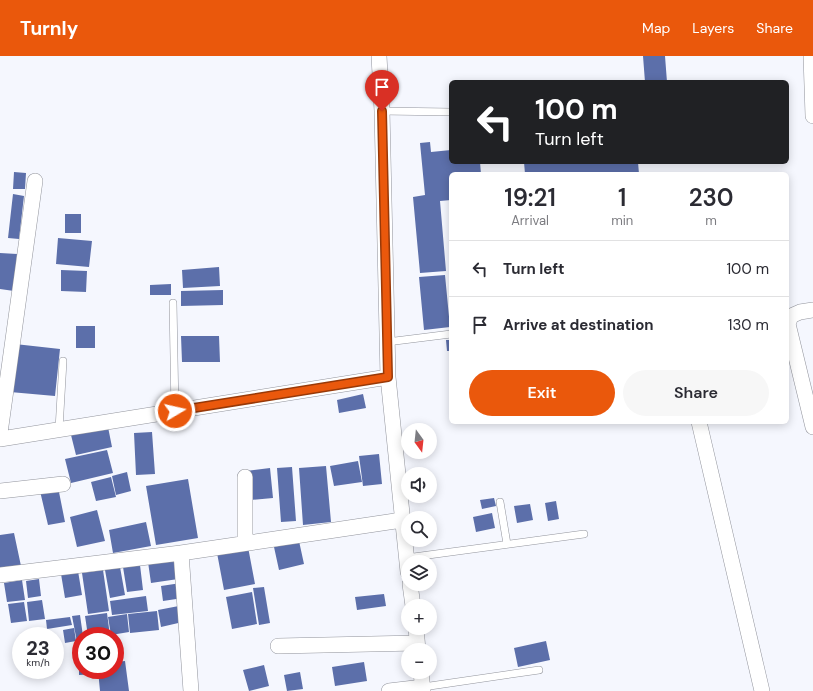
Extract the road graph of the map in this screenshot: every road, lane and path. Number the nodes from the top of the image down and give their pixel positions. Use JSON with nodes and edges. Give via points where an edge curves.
{"nodes":[{"id":1,"x":379,"y":56,"type":"edge"},
{"id":2,"x":811,"y":56,"type":"edge"},
{"id":3,"x":382,"y":111,"type":"junction"},
{"id":4,"x":449,"y":112,"type":"edge"},
{"id":5,"x":813,"y":116,"type":"edge"},
{"id":6,"x":35,"y":181,"type":"dead end"},
{"id":7,"x":173,"y":303,"type":"dead end"},
{"id":8,"x":813,"y":310,"type":"edge"},
{"id":9,"x":789,"y":321,"type":"edge"},
{"id":10,"x":789,"y":328,"type":"edge"},
{"id":11,"x":449,"y":334,"type":"edge"},
{"id":12,"x":387,"y":342,"type":"junction"},
{"id":13,"x":5,"y":359,"type":"edge"},
{"id":14,"x":63,"y":361,"type":"dead end"},
{"id":15,"x":388,"y":377,"type":"junction"},
{"id":16,"x":175,"y":411,"type":"junction"},
{"id":17,"x":700,"y":424,"type":"edge"},
{"id":18,"x":813,"y":427,"type":"edge"},
{"id":19,"x":59,"y":429,"type":"junction"},
{"id":20,"x":0,"y":433,"type":"edge"},
{"id":21,"x":0,"y":439,"type":"edge"},
{"id":22,"x":245,"y":477,"type":"dead end"},
{"id":23,"x":64,"y":484,"type":"dead end"},
{"id":24,"x":0,"y":491,"type":"edge"},
{"id":25,"x":500,"y":502,"type":"dead end"},
{"id":26,"x":401,"y":511,"type":"edge"},
{"id":27,"x":401,"y":520,"type":"edge"},
{"id":28,"x":584,"y":534,"type":"dead end"},
{"id":29,"x":245,"y":543,"type":"junction"},
{"id":30,"x":507,"y":544,"type":"junction"},
{"id":31,"x":181,"y":553,"type":"junction"},
{"id":32,"x":437,"y":559,"type":"edge"},
{"id":33,"x":0,"y":575,"type":"edge"},
{"id":34,"x":278,"y":646,"type":"dead end"},
{"id":35,"x":401,"y":646,"type":"edge"},
{"id":36,"x":539,"y":670,"type":"dead end"},
{"id":37,"x":422,"y":679,"type":"edge"},
{"id":38,"x":423,"y":689,"type":"edge"},
{"id":39,"x":190,"y":691,"type":"edge"},
{"id":40,"x":389,"y":691,"type":"edge"},
{"id":41,"x":762,"y":691,"type":"edge"}],
"edges":[{"from":1,"to":3,"type":"street"},
{"from":2,"to":5,"type":"street"},
{"from":3,"to":4,"type":"lane"},
{"from":3,"to":12,"type":"street"},
{"from":6,"to":13,"type":"street"},
{"from":7,"to":16,"type":"lane"},
{"from":8,"to":9,"type":"street","via":[[791,316]]},
{"from":10,"to":18,"type":"street"},
{"from":11,"to":12,"type":"lane"},
{"from":12,"to":15,"type":"street"},
{"from":13,"to":20,"type":"street"},
{"from":14,"to":19,"type":"lane"},
{"from":15,"to":16,"type":"street"},
{"from":15,"to":26,"type":"street"},
{"from":16,"to":19,"type":"street"},
{"from":17,"to":41,"type":"street"},
{"from":19,"to":21,"type":"street"},
{"from":22,"to":29,"type":"street"},
{"from":23,"to":24,"type":"street"},
{"from":25,"to":30,"type":"lane"},
{"from":27,"to":29,"type":"street"},
{"from":28,"to":30,"type":"lane"},
{"from":29,"to":31,"type":"street"},
{"from":30,"to":32,"type":"lane"},
{"from":31,"to":33,"type":"street"},
{"from":31,"to":39,"type":"street"},
{"from":34,"to":35,"type":"street"},
{"from":36,"to":38,"type":"lane"},
{"from":37,"to":38,"type":"street"},
{"from":38,"to":40,"type":"street"}]}
